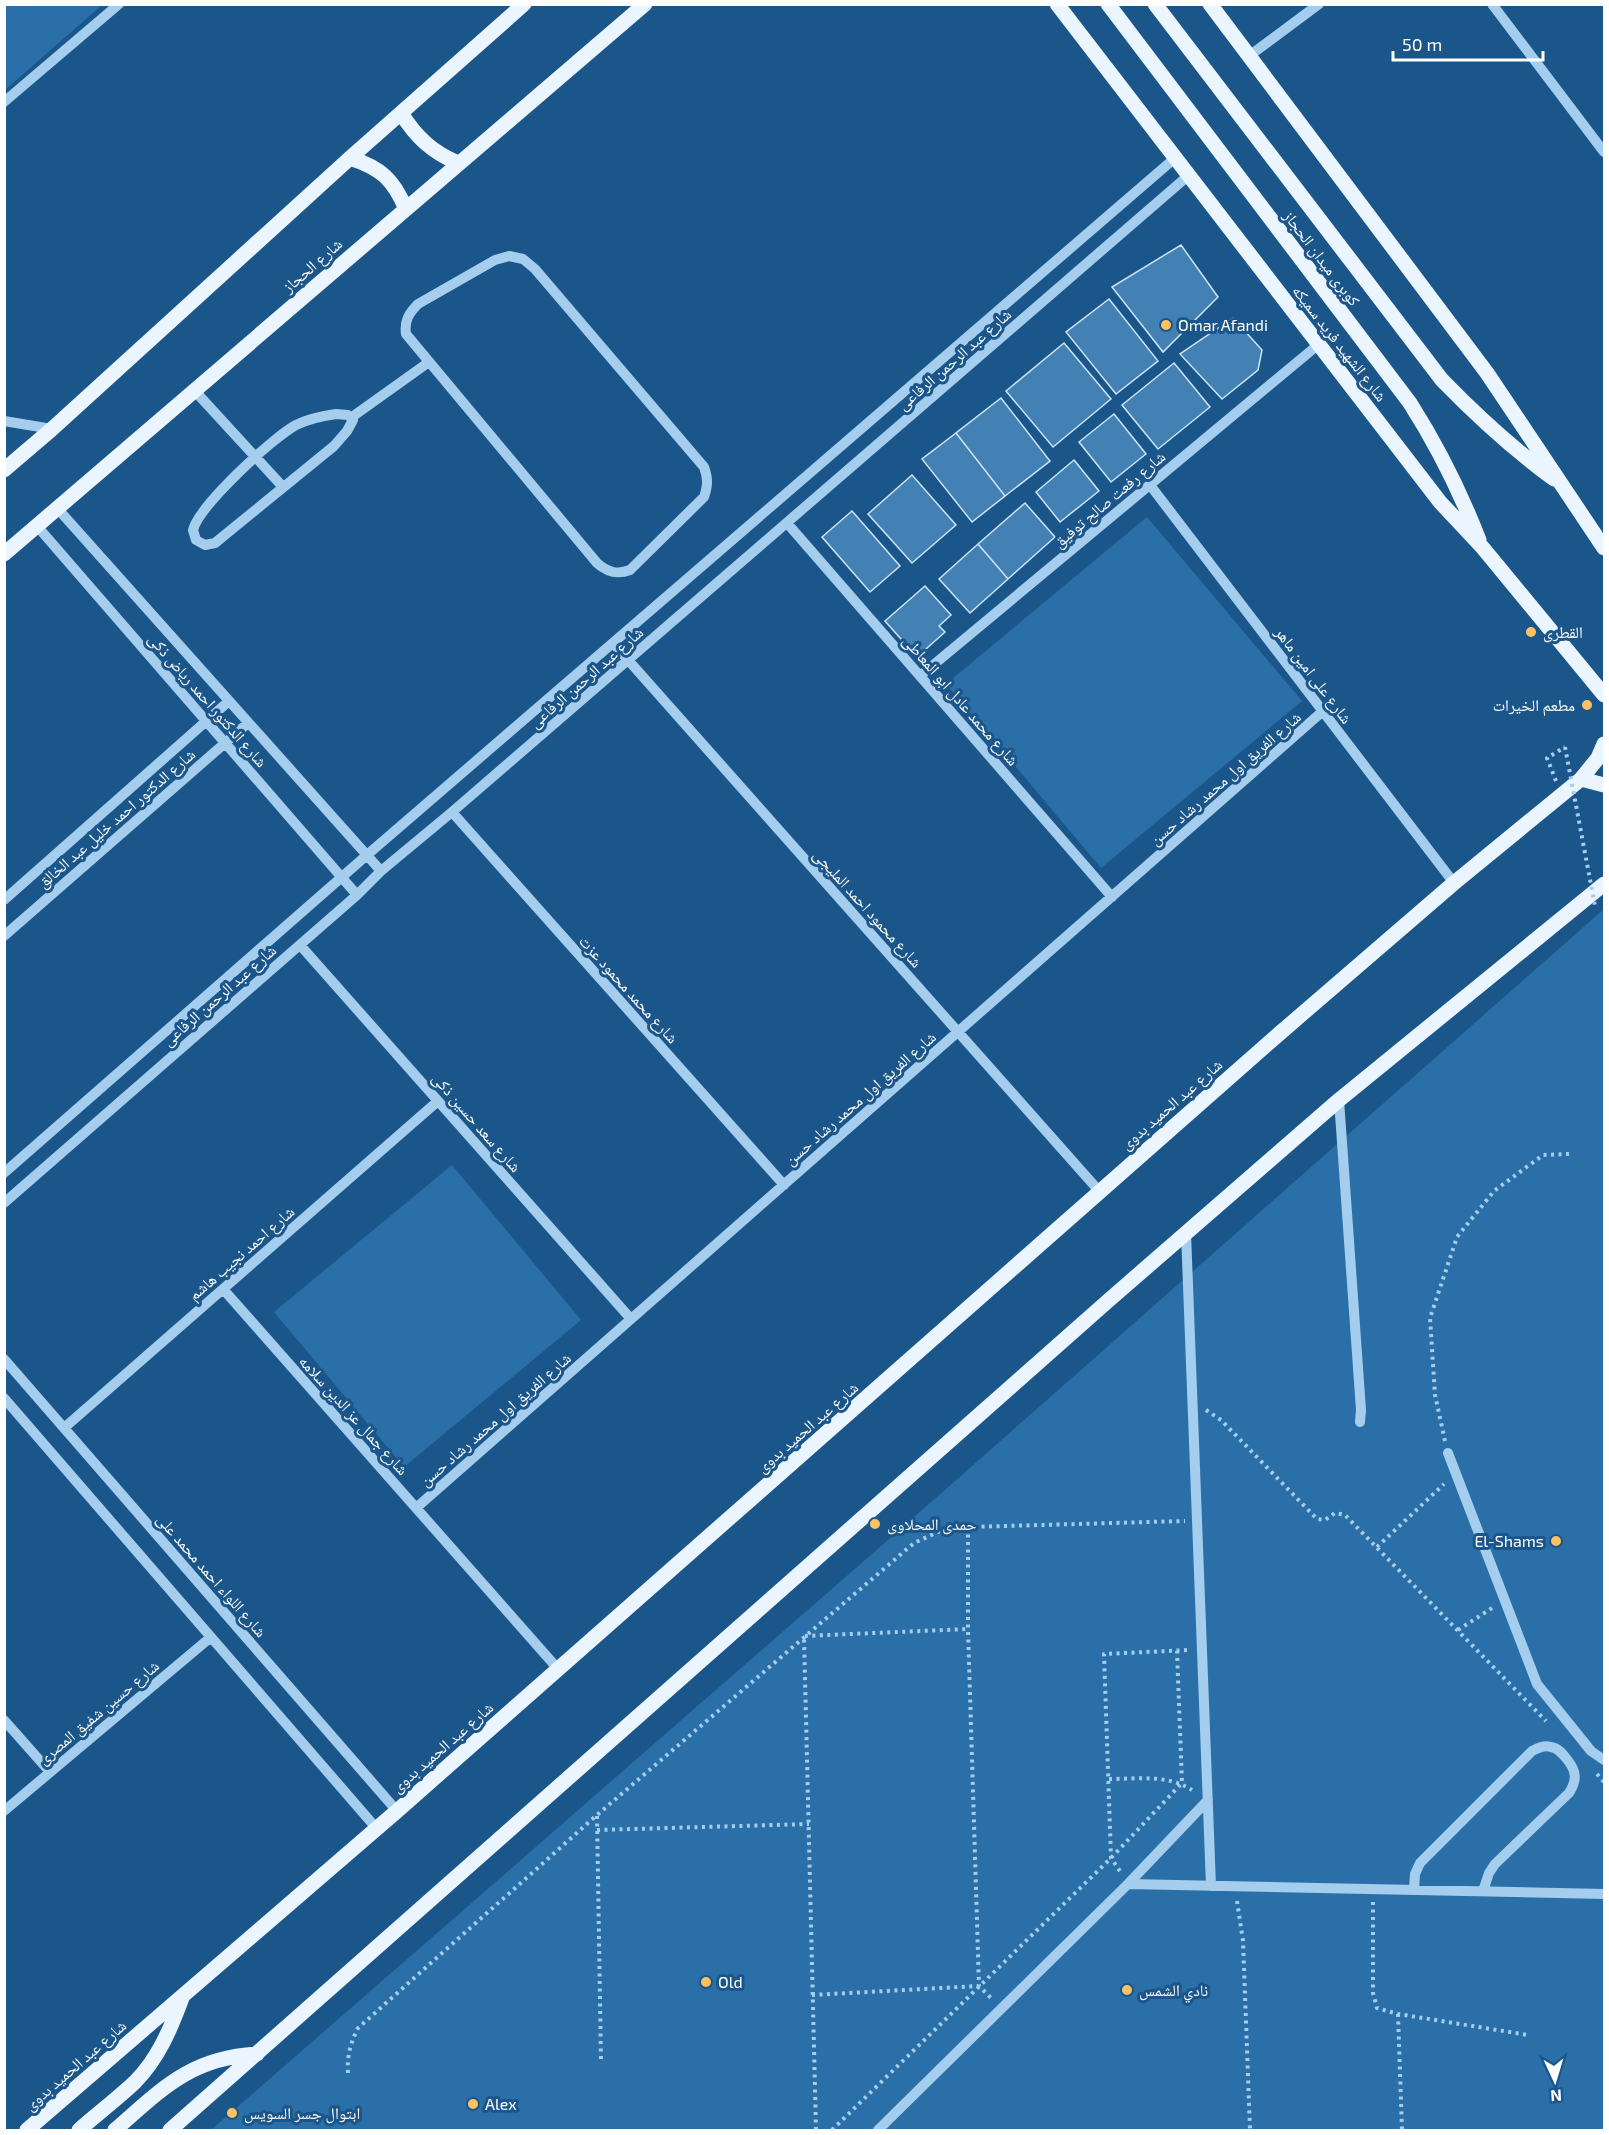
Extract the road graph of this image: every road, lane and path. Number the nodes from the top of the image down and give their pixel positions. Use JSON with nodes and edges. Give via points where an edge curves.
{"nodes":[{"id":1,"x":119,"y":4,"type":"edge"},
{"id":2,"x":524,"y":4,"type":"edge"},
{"id":3,"x":645,"y":4,"type":"edge"},
{"id":4,"x":1058,"y":4,"type":"edge"},
{"id":5,"x":1108,"y":4,"type":"edge"},
{"id":6,"x":1155,"y":4,"type":"edge"},
{"id":7,"x":1210,"y":4,"type":"edge"},
{"id":8,"x":1319,"y":4,"type":"edge"},
{"id":9,"x":1492,"y":4,"type":"edge"},
{"id":10,"x":1249,"y":56,"type":"junction"},
{"id":11,"x":5,"y":101,"type":"edge"},
{"id":12,"x":401,"y":113,"type":"junction"},
{"id":13,"x":1605,"y":152,"type":"edge"},
{"id":14,"x":350,"y":158,"type":"junction"},
{"id":15,"x":1175,"y":158,"type":"junction"},
{"id":16,"x":458,"y":164,"type":"junction"},
{"id":17,"x":1189,"y":176,"type":"junction"},
{"id":18,"x":406,"y":209,"type":"junction"},
{"id":19,"x":1318,"y":344,"type":"junction"},
{"id":20,"x":429,"y":362,"type":"junction"},
{"id":21,"x":194,"y":390,"type":"junction"},
{"id":22,"x":352,"y":417,"type":"junction"},
{"id":23,"x":4,"y":421,"type":"edge"},
{"id":24,"x":52,"y":429,"type":"junction"},
{"id":25,"x":255,"y":456,"type":"junction"},
{"id":26,"x":4,"y":470,"type":"edge"},
{"id":27,"x":1150,"y":485,"type":"junction"},
{"id":28,"x":1564,"y":486,"type":"junction"},
{"id":29,"x":283,"y":487,"type":"junction"},
{"id":30,"x":57,"y":508,"type":"junction"},
{"id":31,"x":787,"y":523,"type":"junction"},
{"id":32,"x":37,"y":526,"type":"junction"},
{"id":33,"x":1483,"y":548,"type":"junction"},
{"id":34,"x":1605,"y":548,"type":"edge"},
{"id":35,"x":4,"y":554,"type":"edge"},
{"id":36,"x":613,"y":644,"type":"junction"},
{"id":37,"x":628,"y":660,"type":"junction"},
{"id":38,"x":920,"y":676,"type":"junction"},
{"id":39,"x":1605,"y":695,"type":"edge"},
{"id":40,"x":229,"y":701,"type":"junction"},
{"id":41,"x":1323,"y":711,"type":"junction"},
{"id":42,"x":206,"y":721,"type":"junction"},
{"id":43,"x":248,"y":723,"type":"junction"},
{"id":44,"x":225,"y":743,"type":"junction"},
{"id":45,"x":1605,"y":744,"type":"edge"},
{"id":46,"x":1547,"y":758,"type":"dead end"},
{"id":47,"x":1581,"y":779,"type":"junction"},
{"id":48,"x":1605,"y":785,"type":"edge"},
{"id":49,"x":452,"y":812,"type":"junction"},
{"id":50,"x":367,"y":855,"type":"junction"},
{"id":51,"x":381,"y":871,"type":"junction"},
{"id":52,"x":342,"y":877,"type":"junction"},
{"id":53,"x":1454,"y":883,"type":"junction"},
{"id":54,"x":1605,"y":884,"type":"edge"},
{"id":55,"x":357,"y":895,"type":"junction"},
{"id":56,"x":1112,"y":897,"type":"junction"},
{"id":57,"x":4,"y":900,"type":"edge"},
{"id":58,"x":1594,"y":906,"type":"dead end"},
{"id":59,"x":4,"y":936,"type":"edge"},
{"id":60,"x":300,"y":945,"type":"junction"},
{"id":61,"x":958,"y":1032,"type":"junction"},
{"id":62,"x":1339,"y":1100,"type":"junction"},
{"id":63,"x":438,"y":1101,"type":"junction"},
{"id":64,"x":1569,"y":1154,"type":"dead end"},
{"id":65,"x":4,"y":1173,"type":"edge"},
{"id":66,"x":784,"y":1185,"type":"junction"},
{"id":67,"x":1100,"y":1192,"type":"junction"},
{"id":68,"x":4,"y":1203,"type":"edge"},
{"id":69,"x":1186,"y":1233,"type":"junction"},
{"id":70,"x":223,"y":1289,"type":"junction"},
{"id":71,"x":631,"y":1319,"type":"junction"},
{"id":72,"x":4,"y":1359,"type":"edge"},
{"id":73,"x":4,"y":1398,"type":"edge"},
{"id":74,"x":1193,"y":1406,"type":"junction"},
{"id":75,"x":1360,"y":1422,"type":"dead end"},
{"id":76,"x":64,"y":1428,"type":"junction"},
{"id":77,"x":1448,"y":1453,"type":"joint"},
{"id":78,"x":1456,"y":1472,"type":"junction"},
{"id":79,"x":416,"y":1508,"type":"junction"},
{"id":80,"x":1197,"y":1521,"type":"junction"},
{"id":81,"x":968,"y":1527,"type":"junction"},
{"id":82,"x":1377,"y":1547,"type":"junction"},
{"id":83,"x":1506,"y":1598,"type":"junction"},
{"id":84,"x":968,"y":1629,"type":"junction"},
{"id":85,"x":1458,"y":1630,"type":"junction"},
{"id":86,"x":211,"y":1636,"type":"junction"},
{"id":87,"x":804,"y":1636,"type":"junction"},
{"id":88,"x":1202,"y":1650,"type":"junction"},
{"id":89,"x":1177,"y":1651,"type":"junction"},
{"id":90,"x":558,"y":1669,"type":"junction"},
{"id":91,"x":4,"y":1720,"type":"edge"},
{"id":92,"x":1549,"y":1725,"type":"dead end"},
{"id":93,"x":1605,"y":1760,"type":"edge"},
{"id":94,"x":1593,"y":1770,"type":"dead end"},
{"id":95,"x":50,"y":1772,"type":"junction"},
{"id":96,"x":1109,"y":1779,"type":"junction"},
{"id":97,"x":1605,"y":1782,"type":"edge"},
{"id":98,"x":1182,"y":1783,"type":"junction"},
{"id":99,"x":1208,"y":1800,"type":"junction"},
{"id":100,"x":4,"y":1811,"type":"edge"},
{"id":101,"x":397,"y":1811,"type":"junction"},
{"id":102,"x":597,"y":1815,"type":"junction"},
{"id":103,"x":808,"y":1824,"type":"junction"},
{"id":104,"x":377,"y":1829,"type":"junction"},
{"id":105,"x":597,"y":1830,"type":"junction"},
{"id":106,"x":1112,"y":1858,"type":"junction"},
{"id":107,"x":1128,"y":1884,"type":"junction"},
{"id":108,"x":1211,"y":1886,"type":"junction"},
{"id":109,"x":1236,"y":1886,"type":"junction"},
{"id":110,"x":1373,"y":1889,"type":"junction"},
{"id":111,"x":1414,"y":1890,"type":"junction"},
{"id":112,"x":1483,"y":1891,"type":"junction"},
{"id":113,"x":1605,"y":1894,"type":"edge"},
{"id":114,"x":979,"y":1986,"type":"junction"},
{"id":115,"x":812,"y":1995,"type":"junction"},
{"id":116,"x":182,"y":1998,"type":"junction"},
{"id":117,"x":1002,"y":2009,"type":"junction"},
{"id":118,"x":1398,"y":2014,"type":"junction"},
{"id":119,"x":1528,"y":2035,"type":"dead end"},
{"id":120,"x":257,"y":2054,"type":"junction"},
{"id":121,"x":601,"y":2061,"type":"dead end"},
{"id":122,"x":348,"y":2073,"type":"dead end"},
{"id":123,"x":27,"y":2130,"type":"edge"},
{"id":124,"x":79,"y":2130,"type":"edge"},
{"id":125,"x":115,"y":2130,"type":"edge"},
{"id":126,"x":170,"y":2130,"type":"edge"},
{"id":127,"x":816,"y":2130,"type":"edge"},
{"id":128,"x":832,"y":2130,"type":"edge"},
{"id":129,"x":878,"y":2130,"type":"edge"},
{"id":130,"x":1250,"y":2130,"type":"edge"},
{"id":131,"x":1402,"y":2130,"type":"edge"}],
"edges":[{"from":1,"to":11,"type":"street"},
{"from":2,"to":12,"type":"main road"},
{"from":3,"to":16,"type":"main road","name":"شارع الحجاز"},
{"from":4,"to":15,"type":"main road","name":"شارع الشهيد فريد سميكه"},
{"from":5,"to":33,"type":"main road","name":"كوبرى ميدان الحجاز","via":[[1410,403],[1444,459]]},
{"from":6,"to":28,"type":"main road","name":"كوبرى ميدان الحجاز","via":[[1442,380],[1520,454]]},
{"from":7,"to":10,"type":"main road"},
{"from":8,"to":10,"type":"street"},
{"from":9,"to":13,"type":"street"},
{"from":10,"to":28,"type":"main road","via":[[1487,373]]},
{"from":12,"to":14,"type":"main road"},
{"from":12,"to":16,"type":"main road","via":[[425,144]]},
{"from":14,"to":18,"type":"main road","via":[[385,175]]},
{"from":14,"to":24,"type":"main road"},
{"from":15,"to":17,"type":"main road","name":"شارع الشهيد فريد سميكه"},
{"from":15,"to":36,"type":"street","name":"شارع عبد الرحمن الرفاعى"},
{"from":16,"to":18,"type":"main road","name":"شارع الحجاز"},
{"from":17,"to":19,"type":"main road","name":"شارع الشهيد فريد سميكه"},
{"from":17,"to":31,"type":"street","name":"شارع عبد الرحمن الرفاعى"},
{"from":18,"to":21,"type":"main road","name":"شارع الحجاز"},
{"from":19,"to":27,"type":"street","name":"شارع رفعت صالح توفيق"},
{"from":19,"to":33,"type":"main road","name":"شارع الشهيد فريد سميكه","via":[[1440,502]]},
{"from":20,"to":20,"type":"street","via":[[597,563],[609,571],[623,573],[636,566],[704,497],[704,467],[523,259],[502,257],[413,309],[406,321],[406,334]]},
{"from":20,"to":22,"type":"street"},
{"from":21,"to":25,"type":"street"},
{"from":21,"to":30,"type":"main road","name":"شارع الحجاز"},
{"from":22,"to":25,"type":"street","via":[[336,414],[298,424]]},
{"from":22,"to":29,"type":"street","via":[[350,427],[334,446]]},
{"from":23,"to":24,"type":"street"},
{"from":24,"to":26,"type":"main road"},
{"from":25,"to":29,"type":"street"},
{"from":25,"to":29,"type":"street","via":[[197,521],[193,530],[196,540],[205,545],[215,543]]},
{"from":27,"to":38,"type":"street","name":"شارع رفعت صالح توفيق"},
{"from":27,"to":41,"type":"street","name":"شارع على امين ماهر"},
{"from":28,"to":34,"type":"main road"},
{"from":30,"to":32,"type":"main road","name":"شارع الحجاز"},
{"from":30,"to":40,"type":"street","name":"شارع الدكتور احمد رياض ذكى"},
{"from":31,"to":37,"type":"street","name":"شارع عبد الرحمن الرفاعى"},
{"from":31,"to":38,"type":"street","name":"شارع محمد عادل ابو المعاطى"},
{"from":32,"to":35,"type":"main road","name":"شارع الحجاز"},
{"from":32,"to":42,"type":"street","name":"شارع الدكتور احمد رياض ذكى"},
{"from":33,"to":39,"type":"main road","name":"شارع الشهيد فريد سميكه"},
{"from":36,"to":37,"type":"street","name":"شارع محمود احمد المليجى"},
{"from":36,"to":50,"type":"street","name":"شارع عبد الرحمن الرفاعى"},
{"from":37,"to":49,"type":"street","name":"شارع عبد الرحمن الرفاعى"},
{"from":37,"to":61,"type":"street","name":"شارع محمود احمد المليجى"},
{"from":38,"to":56,"type":"street","name":"شارع محمد عادل ابو المعاطى"},
{"from":40,"to":42,"type":"street","name":"شارع الدكتور احمد خليل عبد الخالق"},
{"from":40,"to":43,"type":"street","name":"شارع الدكتور احمد رياض ذكى"},
{"from":41,"to":53,"type":"street","name":"شارع على امين ماهر"},
{"from":41,"to":56,"type":"street","name":"شارع الفريق اول محمد رشاد حسن"},
{"from":42,"to":44,"type":"street","name":"شارع الدكتور احمد رياض ذكى"},
{"from":42,"to":57,"type":"street","name":"شارع الدكتور احمد خليل عبد الخالق"},
{"from":43,"to":44,"type":"street","name":"شارع الدكتور احمد خليل عبد الخالق"},
{"from":43,"to":50,"type":"street","name":"شارع الدكتور احمد رياض ذكى"},
{"from":44,"to":52,"type":"street","name":"شارع الدكتور احمد رياض ذكى"},
{"from":44,"to":59,"type":"street","name":"شارع الدكتور احمد خليل عبد الخالق"},
{"from":45,"to":47,"type":"main road","name":"شارع عبد الحميد بدوى"},
{"from":46,"to":58,"type":"path","bridge":true,"via":[[1565,747]]},
{"from":47,"to":48,"type":"main road"},
{"from":47,"to":53,"type":"main road","name":"شارع عبد الحميد بدوى"},
{"from":49,"to":51,"type":"street","name":"شارع عبد الرحمن الرفاعى"},
{"from":49,"to":66,"type":"street","name":"شارع محمد محمود عزت"},
{"from":50,"to":51,"type":"street","name":"شارع الدكتور احمد رياض ذكى"},
{"from":50,"to":52,"type":"street","name":"شارع عبد الرحمن الرفاعى"},
{"from":51,"to":55,"type":"street","name":"شارع عبد الرحمن الرفاعى"},
{"from":52,"to":55,"type":"street","name":"شارع الدكتور احمد رياض ذكى"},
{"from":52,"to":65,"type":"street","name":"شارع عبد الرحمن الرفاعى"},
{"from":53,"to":67,"type":"main road","name":"شارع عبد الحميد بدوى"},
{"from":54,"to":62,"type":"main road"},
{"from":55,"to":60,"type":"street","name":"شارع عبد الرحمن الرفاعى"},
{"from":56,"to":61,"type":"street","name":"شارع الفريق اول محمد رشاد حسن"},
{"from":60,"to":63,"type":"street","name":"شارع سعد حسين ذكى"},
{"from":60,"to":68,"type":"street","name":"شارع عبد الرحمن الرفاعى"},
{"from":61,"to":66,"type":"street","name":"شارع الفريق اول محمد رشاد حسن"},
{"from":61,"to":67,"type":"street","name":"شارع محمود احمد المليجى"},
{"from":62,"to":69,"type":"main road"},
{"from":62,"to":75,"type":"street"},
{"from":63,"to":70,"type":"street","name":"شارع احمد نجيب هاشم"},
{"from":63,"to":71,"type":"street","name":"شارع سعد حسين ذكى"},
{"from":64,"to":77,"type":"path","via":[[1543,1155],[1494,1191],[1457,1237],[1430,1318],[1435,1395]]},
{"from":66,"to":71,"type":"street","name":"شارع الفريق اول محمد رشاد حسن"},
{"from":67,"to":90,"type":"main road","name":"شارع عبد الحميد بدوى"},
{"from":69,"to":74,"type":"street"},
{"from":69,"to":120,"type":"main road"},
{"from":70,"to":76,"type":"street","name":"شارع احمد نجيب هاشم"},
{"from":70,"to":79,"type":"street","name":"شارع جمال عز الدين سلامه"},
{"from":71,"to":79,"type":"street","name":"شارع الفريق اول محمد رشاد حسن"},
{"from":72,"to":76,"type":"street","name":"شارع اللواء احمد محمد على"},
{"from":73,"to":86,"type":"street"},
{"from":74,"to":80,"type":"street"},
{"from":74,"to":82,"type":"path","via":[[1221,1420],[1317,1519],[1325,1520],[1335,1513],[1346,1515]]},
{"from":76,"to":101,"type":"street","name":"شارع اللواء احمد محمد على"},
{"from":77,"to":78,"type":"street"},
{"from":78,"to":82,"type":"path"},
{"from":78,"to":83,"type":"street"},
{"from":79,"to":90,"type":"street","name":"شارع جمال عز الدين سلامه"},
{"from":80,"to":81,"type":"path"},
{"from":80,"to":88,"type":"street"},
{"from":81,"to":84,"type":"path"},
{"from":81,"to":87,"type":"path","via":[[940,1531],[914,1543]]},
{"from":82,"to":85,"type":"path"},
{"from":83,"to":85,"type":"path"},
{"from":83,"to":93,"type":"street","via":[[1538,1684],[1591,1751]]},
{"from":84,"to":87,"type":"path"},
{"from":84,"to":114,"type":"path"},
{"from":85,"to":92,"type":"path"},
{"from":86,"to":95,"type":"street","name":"شارع حسين شفيق المصرى"},
{"from":86,"to":104,"type":"street"},
{"from":87,"to":102,"type":"path"},
{"from":87,"to":103,"type":"path"},
{"from":88,"to":89,"type":"path"},
{"from":88,"to":99,"type":"street"},
{"from":89,"to":96,"type":"path","via":[[1104,1654]]},
{"from":89,"to":98,"type":"path"},
{"from":90,"to":101,"type":"main road","name":"شارع عبد الحميد بدوى"},
{"from":91,"to":95,"type":"street"},
{"from":94,"to":97,"type":"path"},
{"from":95,"to":100,"type":"street","name":"شارع حسين شفيق المصرى"},
{"from":96,"to":98,"type":"path","via":[[1168,1779]]},
{"from":96,"to":106,"type":"path"},
{"from":98,"to":99,"type":"path"},
{"from":98,"to":106,"type":"path"},
{"from":99,"to":107,"type":"street"},
{"from":99,"to":108,"type":"street"},
{"from":101,"to":104,"type":"main road","name":"شارع عبد الحميد بدوى"},
{"from":102,"to":105,"type":"path"},
{"from":102,"to":122,"type":"path","via":[[358,2028],[347,2057]]},
{"from":103,"to":105,"type":"path"},
{"from":103,"to":115,"type":"path"},
{"from":104,"to":116,"type":"main road","name":"شارع عبد الحميد بدوى"},
{"from":105,"to":121,"type":"path"},
{"from":106,"to":107,"type":"path"},
{"from":106,"to":114,"type":"path"},
{"from":107,"to":108,"type":"street"},
{"from":107,"to":117,"type":"street"},
{"from":108,"to":109,"type":"street"},
{"from":109,"to":110,"type":"street"},
{"from":109,"to":130,"type":"path","via":[[1243,1941]]},
{"from":110,"to":111,"type":"street"},
{"from":110,"to":118,"type":"path","via":[[1374,2001],[1377,2008]]},
{"from":111,"to":112,"type":"street"},
{"from":111,"to":112,"type":"street","via":[[1420,1863],[1532,1751],[1541,1747],[1560,1751],[1574,1767],[1574,1785],[1495,1864]]},
{"from":112,"to":113,"type":"street"},
{"from":114,"to":115,"type":"path"},
{"from":114,"to":117,"type":"path"},
{"from":114,"to":128,"type":"path"},
{"from":115,"to":127,"type":"path"},
{"from":116,"to":123,"type":"main road","name":"شارع عبد الحميد بدوى"},
{"from":116,"to":124,"type":"main road","via":[[167,2036],[147,2067]]},
{"from":117,"to":129,"type":"street"},
{"from":118,"to":119,"type":"path"},
{"from":118,"to":131,"type":"path"},
{"from":120,"to":125,"type":"main road","via":[[223,2058],[191,2070]]},
{"from":120,"to":126,"type":"main road"}]}
